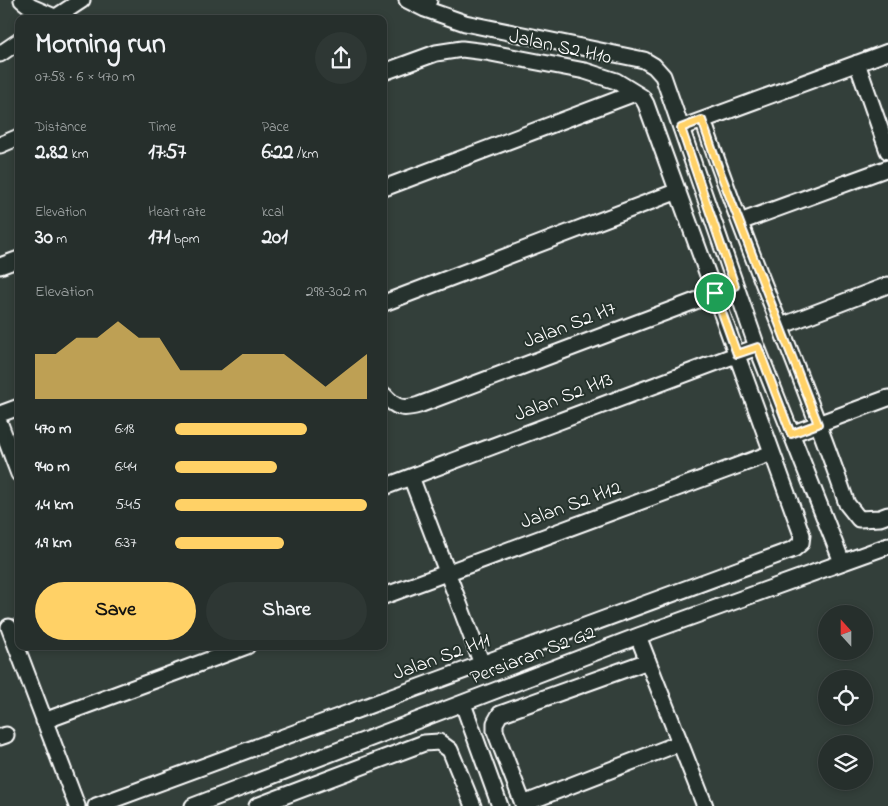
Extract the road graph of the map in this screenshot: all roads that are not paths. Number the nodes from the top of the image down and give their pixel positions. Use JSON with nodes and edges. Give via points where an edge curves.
{"nodes":[{"id":1,"x":22,"y":0,"type":"edge"},
{"id":2,"x":82,"y":0,"type":"edge"},
{"id":3,"x":407,"y":0,"type":"edge"},
{"id":4,"x":427,"y":5,"type":"edge"},
{"id":5,"x":48,"y":15,"type":"edge"},
{"id":6,"x":60,"y":15,"type":"edge"},
{"id":7,"x":15,"y":44,"type":"edge"},
{"id":8,"x":888,"y":52,"type":"edge"},
{"id":9,"x":0,"y":54,"type":"edge"},
{"id":10,"x":857,"y":63,"type":"junction"},
{"id":11,"x":387,"y":71,"type":"edge"},
{"id":12,"x":635,"y":93,"type":"junction"},
{"id":13,"x":702,"y":120,"type":"junction"},
{"id":14,"x":681,"y":128,"type":"junction"},
{"id":15,"x":15,"y":138,"type":"edge"},
{"id":16,"x":0,"y":144,"type":"edge"},
{"id":17,"x":888,"y":151,"type":"edge"},
{"id":18,"x":888,"y":168,"type":"edge"},
{"id":19,"x":387,"y":187,"type":"edge"},
{"id":20,"x":678,"y":191,"type":"junction"},
{"id":21,"x":740,"y":222,"type":"junction"},
{"id":22,"x":15,"y":260,"type":"edge"},
{"id":23,"x":0,"y":266,"type":"edge"},
{"id":24,"x":888,"y":285,"type":"edge"},
{"id":25,"x":735,"y":286,"type":"junction"},
{"id":26,"x":715,"y":293,"type":"junction"},
{"id":27,"x":387,"y":302,"type":"edge"},
{"id":28,"x":781,"y":326,"type":"junction"},
{"id":29,"x":758,"y":347,"type":"junction"},
{"id":30,"x":737,"y":354,"type":"junction"},
{"id":31,"x":387,"y":398,"type":"edge"},
{"id":32,"x":888,"y":398,"type":"edge"},
{"id":33,"x":15,"y":408,"type":"edge"},
{"id":34,"x":0,"y":414,"type":"edge"},
{"id":35,"x":0,"y":424,"type":"edge"},
{"id":36,"x":813,"y":426,"type":"junction"},
{"id":37,"x":791,"y":434,"type":"junction"},
{"id":38,"x":772,"y":453,"type":"junction"},
{"id":39,"x":15,"y":463,"type":"edge"},
{"id":40,"x":411,"y":476,"type":"junction"},
{"id":41,"x":387,"y":486,"type":"edge"},
{"id":42,"x":888,"y":515,"type":"edge"},
{"id":43,"x":801,"y":543,"type":"joint"},
{"id":44,"x":888,"y":546,"type":"edge"},
{"id":45,"x":842,"y":562,"type":"junction"},
{"id":46,"x":447,"y":573,"type":"junction"},
{"id":47,"x":387,"y":595,"type":"edge"},
{"id":48,"x":9,"y":627,"type":"edge"},
{"id":49,"x":638,"y":636,"type":"junction"},
{"id":50,"x":15,"y":643,"type":"edge"},
{"id":51,"x":18,"y":650,"type":"edge"},
{"id":52,"x":236,"y":650,"type":"edge"},
{"id":53,"x":648,"y":661,"type":"junction"},
{"id":54,"x":482,"y":664,"type":"junction"},
{"id":55,"x":463,"y":704,"type":"junction"},
{"id":56,"x":44,"y":721,"type":"junction"},
{"id":57,"x":680,"y":743,"type":"junction"},
{"id":58,"x":197,"y":805,"type":"edge"},
{"id":59,"x":523,"y":805,"type":"edge"},
{"id":60,"x":77,"y":806,"type":"edge"},
{"id":61,"x":96,"y":806,"type":"edge"},
{"id":62,"x":256,"y":806,"type":"edge"},
{"id":63,"x":472,"y":806,"type":"edge"},
{"id":64,"x":500,"y":806,"type":"edge"},
{"id":65,"x":705,"y":806,"type":"edge"}],
"edges":[{"from":1,"to":5,"type":"street"},
{"from":2,"to":6,"type":"street"},
{"from":3,"to":4,"type":"street"},
{"from":4,"to":14,"type":"street","via":[[465,23],[644,60],[663,76]]},
{"from":7,"to":9,"type":"street"},
{"from":8,"to":10,"type":"street"},
{"from":10,"to":13,"type":"street"},
{"from":10,"to":17,"type":"street"},
{"from":11,"to":12,"type":"street","name":"Jalan S2 H10","via":[[436,53],[462,49],[585,71],[616,80]]},
{"from":12,"to":19,"type":"street"},
{"from":12,"to":20,"type":"street","name":"Jalan S2 H10","via":[[646,104]]},
{"from":13,"to":14,"type":"street"},
{"from":13,"to":21,"type":"street"},
{"from":14,"to":25,"type":"street"},
{"from":15,"to":16,"type":"street"},
{"from":18,"to":21,"type":"street"},
{"from":20,"to":26,"type":"street","name":"Jalan S2 H10"},
{"from":20,"to":27,"type":"street"},
{"from":21,"to":28,"type":"street"},
{"from":22,"to":23,"type":"street"},
{"from":24,"to":28,"type":"street"},
{"from":25,"to":26,"type":"street","name":"Jalan S2 H7"},
{"from":25,"to":29,"type":"street"},
{"from":26,"to":30,"type":"street","name":"Jalan S2 H10"},
{"from":26,"to":31,"type":"street","name":"Jalan S2 H7","via":[[419,405],[399,407]]},
{"from":28,"to":36,"type":"street"},
{"from":29,"to":30,"type":"street","name":"Jalan S2 H13"},
{"from":29,"to":37,"type":"street"},
{"from":30,"to":38,"type":"street","name":"Jalan S2 H10"},
{"from":30,"to":40,"type":"street","name":"Jalan S2 H13"},
{"from":32,"to":36,"type":"street"},
{"from":33,"to":34,"type":"street"},
{"from":35,"to":39,"type":"street"},
{"from":36,"to":37,"type":"street"},
{"from":36,"to":42,"type":"street","via":[[847,504],[859,518]]},
{"from":37,"to":45,"type":"street"},
{"from":38,"to":43,"type":"street","name":"Jalan S2 H10","via":[[802,535]]},
{"from":38,"to":46,"type":"street","name":"Jalan S2 H12"},
{"from":40,"to":41,"type":"street","name":"Jalan S2 H13"},
{"from":40,"to":46,"type":"street"},
{"from":43,"to":54,"type":"street","name":"Jalan S2 H11","via":[[794,549]]},
{"from":44,"to":45,"type":"street","name":"Persiaran S2 G2"},
{"from":45,"to":49,"type":"street","name":"Persiaran S2 G2"},
{"from":46,"to":47,"type":"street","name":"Jalan S2 H12"},
{"from":46,"to":54,"type":"street"},
{"from":48,"to":50,"type":"street"},
{"from":49,"to":53,"type":"street"},
{"from":49,"to":55,"type":"street","name":"Persiaran S2 G2"},
{"from":51,"to":56,"type":"street"},
{"from":52,"to":56,"type":"street"},
{"from":53,"to":57,"type":"street"},
{"from":53,"to":59,"type":"street","via":[[500,714],[495,731]]},
{"from":54,"to":61,"type":"street","name":"Jalan S2 H11"},
{"from":55,"to":58,"type":"street","name":"Persiaran S2 G2"},
{"from":55,"to":64,"type":"street"},
{"from":56,"to":60,"type":"street"},
{"from":57,"to":59,"type":"street"},
{"from":57,"to":65,"type":"street"},
{"from":62,"to":63,"type":"street","via":[[424,743],[439,742],[450,750]]}]}
